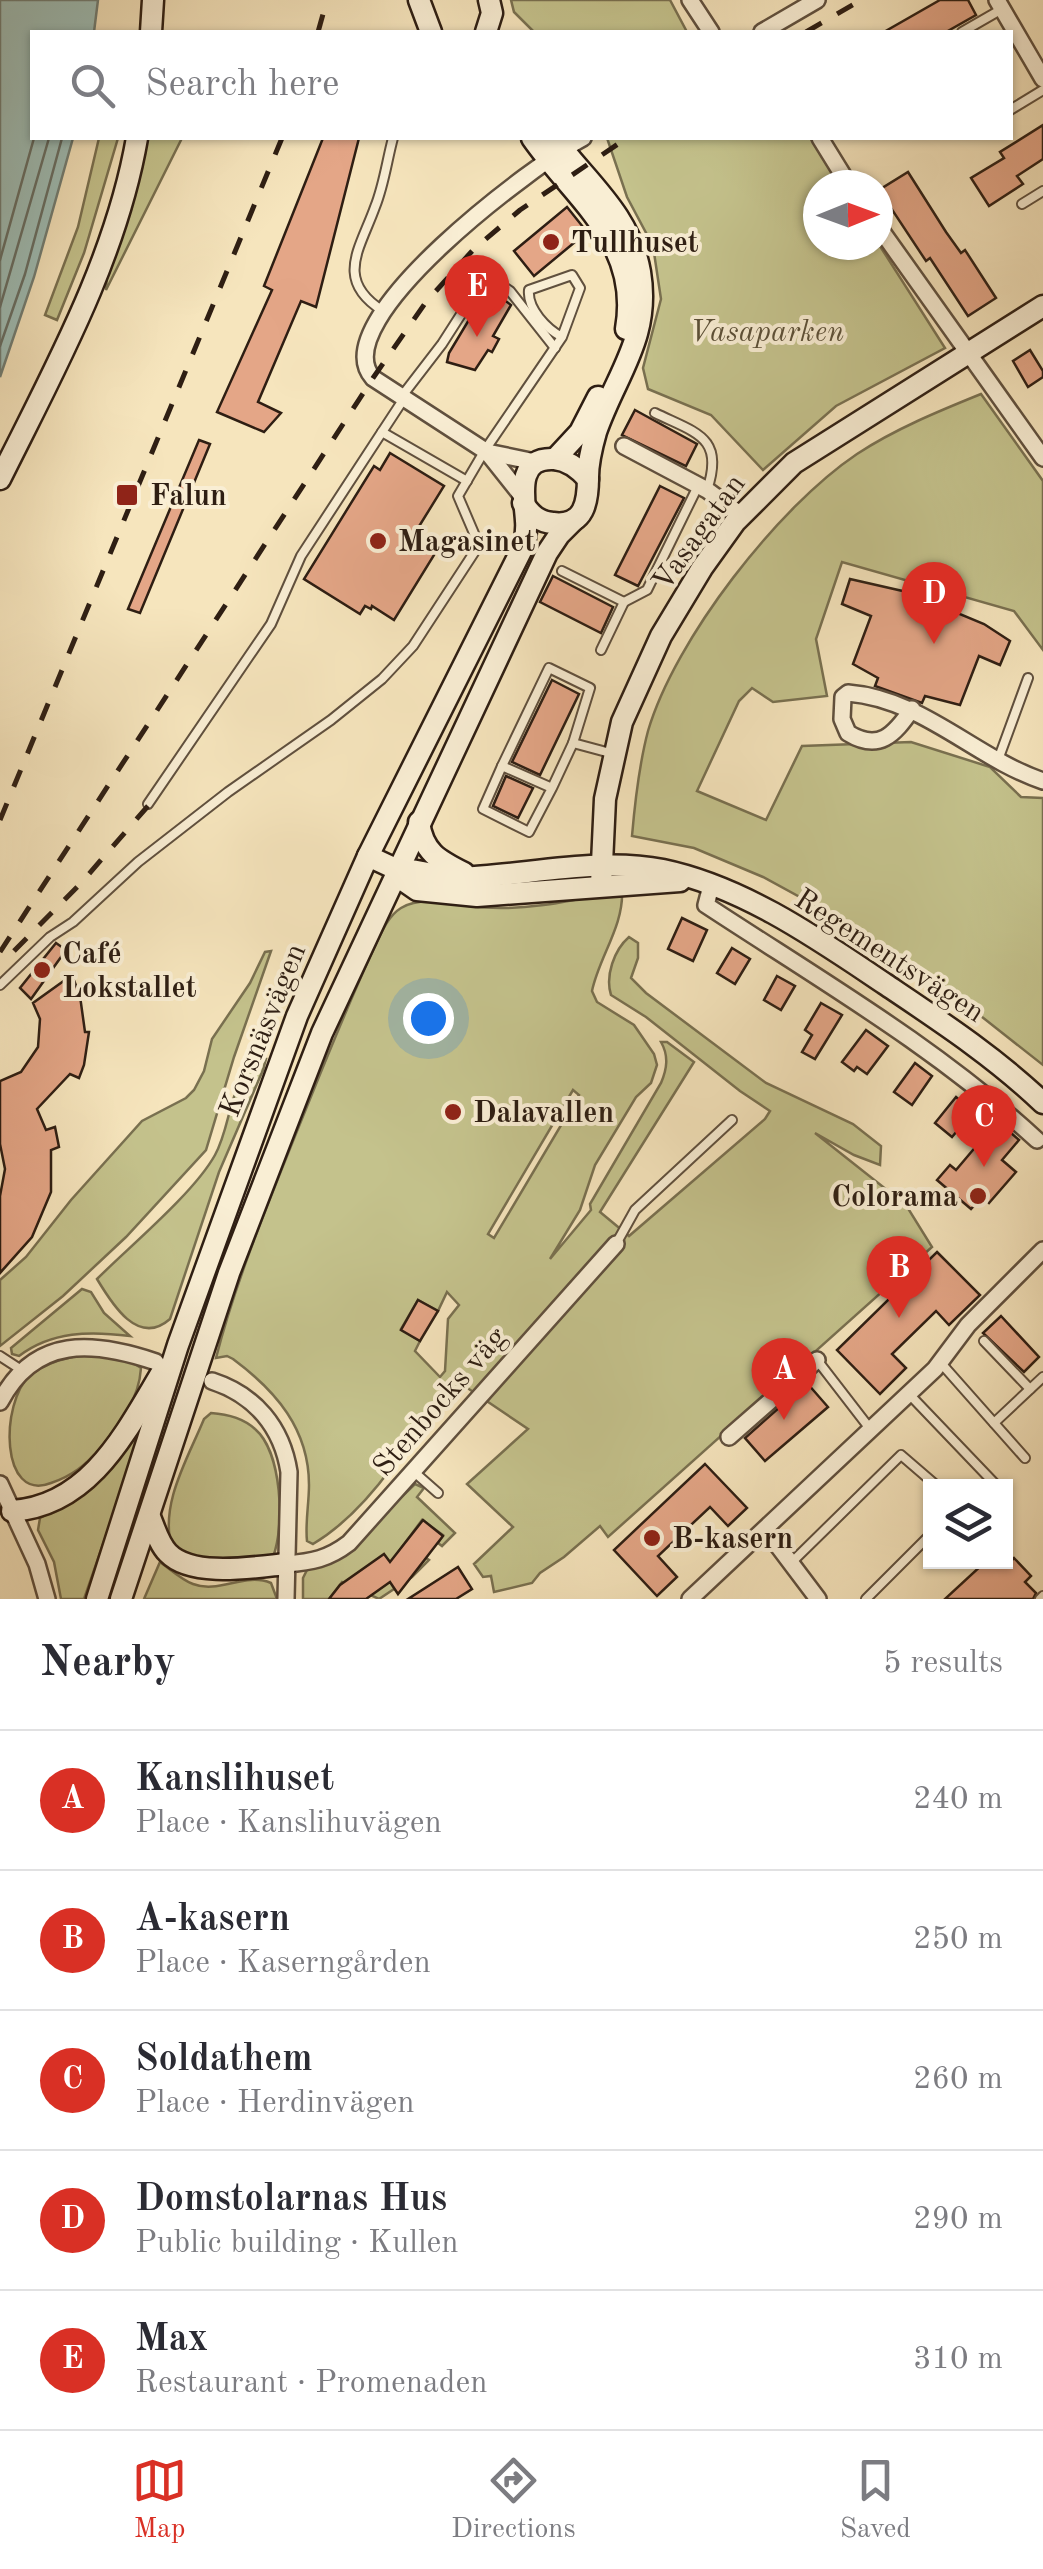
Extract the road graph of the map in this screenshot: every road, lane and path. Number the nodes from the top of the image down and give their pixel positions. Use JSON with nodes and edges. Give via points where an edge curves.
{"nodes":[{"id":1,"x":153,"y":0,"type":"edge"},
{"id":2,"x":690,"y":0,"type":"edge"},
{"id":3,"x":817,"y":0,"type":"edge"},
{"id":4,"x":489,"y":1,"type":"edge"},
{"id":5,"x":1000,"y":5,"type":"edge"},
{"id":6,"x":151,"y":30,"type":"edge"},
{"id":7,"x":487,"y":30,"type":"edge"},
{"id":8,"x":710,"y":30,"type":"edge"},
{"id":9,"x":765,"y":30,"type":"edge"},
{"id":10,"x":965,"y":30,"type":"edge"},
{"id":11,"x":1043,"y":79,"type":"edge"},
{"id":12,"x":1043,"y":90,"type":"edge"},
{"id":13,"x":1013,"y":108,"type":"edge"},
{"id":14,"x":137,"y":140,"type":"edge"},
{"id":15,"x":393,"y":140,"type":"edge"},
{"id":16,"x":821,"y":140,"type":"edge"},
{"id":17,"x":554,"y":148,"type":"edge"},
{"id":18,"x":840,"y":170,"type":"edge"},
{"id":19,"x":1043,"y":191,"type":"edge"},
{"id":20,"x":1022,"y":204,"type":"dead end"},
{"id":21,"x":893,"y":247,"type":"edge"},
{"id":22,"x":1043,"y":306,"type":"edge"},
{"id":23,"x":383,"y":311,"type":"junction"},
{"id":24,"x":562,"y":337,"type":"junction"},
{"id":25,"x":555,"y":348,"type":"junction"},
{"id":26,"x":968,"y":354,"type":"junction"},
{"id":27,"x":401,"y":399,"type":"junction"},
{"id":28,"x":655,"y":413,"type":"dead end"},
{"id":29,"x":382,"y":432,"type":"junction"},
{"id":30,"x":624,"y":446,"type":"dead end"},
{"id":31,"x":486,"y":451,"type":"junction"},
{"id":32,"x":1043,"y":458,"type":"edge"},
{"id":33,"x":548,"y":461,"type":"junction"},
{"id":34,"x":0,"y":479,"type":"edge"},
{"id":35,"x":588,"y":479,"type":"junction"},
{"id":36,"x":467,"y":481,"type":"junction"},
{"id":37,"x":703,"y":488,"type":"junction"},
{"id":38,"x":522,"y":500,"type":"junction"},
{"id":39,"x":741,"y":515,"type":"junction"},
{"id":40,"x":575,"y":520,"type":"junction"},
{"id":41,"x":562,"y":571,"type":"dead end"},
{"id":42,"x":624,"y":602,"type":"junction"},
{"id":43,"x":601,"y":650,"type":"dead end"},
{"id":44,"x":1028,"y":678,"type":"dead end"},
{"id":45,"x":912,"y":709,"type":"junction"},
{"id":46,"x":574,"y":744,"type":"junction"},
{"id":47,"x":614,"y":754,"type":"junction"},
{"id":48,"x":998,"y":760,"type":"junction"},
{"id":49,"x":502,"y":766,"type":"junction"},
{"id":50,"x":1043,"y":781,"type":"edge"},
{"id":51,"x":552,"y":788,"type":"junction"},
{"id":52,"x":148,"y":804,"type":"dead end"},
{"id":53,"x":420,"y":822,"type":"junction"},
{"id":54,"x":368,"y":856,"type":"junction"},
{"id":55,"x":398,"y":870,"type":"junction"},
{"id":56,"x":470,"y":876,"type":"junction"},
{"id":57,"x":601,"y":876,"type":"junction"},
{"id":58,"x":701,"y":883,"type":"junction"},
{"id":59,"x":418,"y":890,"type":"junction"},
{"id":60,"x":378,"y":913,"type":"junction"},
{"id":61,"x":0,"y":985,"type":"edge"},
{"id":62,"x":1018,"y":1080,"type":"junction"},
{"id":63,"x":1043,"y":1103,"type":"edge"},
{"id":64,"x":998,"y":1104,"type":"junction"},
{"id":65,"x":732,"y":1120,"type":"dead end"},
{"id":66,"x":1036,"y":1140,"type":"dead end"},
{"id":67,"x":616,"y":1244,"type":"joint"},
{"id":68,"x":1043,"y":1250,"type":"edge"},
{"id":69,"x":984,"y":1341,"type":"dead end"},
{"id":70,"x":178,"y":1345,"type":"junction"},
{"id":71,"x":0,"y":1356,"type":"edge"},
{"id":72,"x":817,"y":1360,"type":"joint"},
{"id":73,"x":156,"y":1362,"type":"dead end"},
{"id":74,"x":940,"y":1362,"type":"junction"},
{"id":75,"x":22,"y":1372,"type":"junction"},
{"id":76,"x":1043,"y":1377,"type":"edge"},
{"id":77,"x":212,"y":1381,"type":"dead end"},
{"id":78,"x":1030,"y":1390,"type":"junction"},
{"id":79,"x":908,"y":1394,"type":"junction"},
{"id":80,"x":0,"y":1402,"type":"edge"},
{"id":81,"x":994,"y":1423,"type":"junction"},
{"id":82,"x":871,"y":1430,"type":"junction"},
{"id":83,"x":729,"y":1436,"type":"dead end"},
{"id":84,"x":1025,"y":1458,"type":"dead end"},
{"id":85,"x":414,"y":1471,"type":"junction"},
{"id":86,"x":929,"y":1479,"type":"edge"},
{"id":87,"x":990,"y":1479,"type":"edge"},
{"id":88,"x":0,"y":1484,"type":"edge"},
{"id":89,"x":438,"y":1494,"type":"dead end"},
{"id":90,"x":12,"y":1511,"type":"junction"},
{"id":91,"x":150,"y":1517,"type":"junction"},
{"id":92,"x":766,"y":1530,"type":"junction"},
{"id":93,"x":923,"y":1542,"type":"edge"},
{"id":94,"x":791,"y":1563,"type":"junction"},
{"id":95,"x":286,"y":1564,"type":"junction"},
{"id":96,"x":47,"y":1599,"type":"edge"},
{"id":97,"x":98,"y":1599,"type":"edge"},
{"id":98,"x":121,"y":1599,"type":"edge"},
{"id":99,"x":286,"y":1599,"type":"edge"},
{"id":100,"x":690,"y":1599,"type":"edge"},
{"id":101,"x":818,"y":1599,"type":"edge"},
{"id":102,"x":866,"y":1599,"type":"edge"}],
"edges":[{"from":1,"to":6,"type":"main road"},
{"from":2,"to":8,"type":"street"},
{"from":3,"to":9,"type":"street"},
{"from":4,"to":7,"type":"main road"},
{"from":5,"to":10,"type":"lane"},
{"from":5,"to":11,"type":"street"},
{"from":12,"to":13,"type":"lane"},
{"from":14,"to":34,"type":"main road","via":[[127,186],[73,334]]},
{"from":15,"to":23,"type":"lane","via":[[353,266],[359,288]]},
{"from":16,"to":18,"type":"street"},
{"from":17,"to":23,"type":"street","via":[[462,225]]},
{"from":17,"to":33,"type":"main road","via":[[610,237],[628,288],[626,327],[613,367],[580,432]]},
{"from":17,"to":35,"type":"main road","via":[[621,218],[642,293],[637,339],[596,433]]},
{"from":19,"to":20,"type":"lane"},
{"from":21,"to":26,"type":"street"},
{"from":22,"to":26,"type":"main road","name":"Vasagatan"},
{"from":23,"to":27,"type":"street","via":[[366,346],[366,371]]},
{"from":24,"to":24,"type":"lane","via":[[530,305],[529,290],[572,275],[580,288]]},
{"from":24,"to":25,"type":"lane"},
{"from":25,"to":27,"type":"lane","via":[[510,291],[487,283]]},
{"from":25,"to":31,"type":"lane"},
{"from":26,"to":32,"type":"street"},
{"from":26,"to":39,"type":"main road","name":"Vasagatan","via":[[804,456]]},
{"from":27,"to":29,"type":"lane"},
{"from":27,"to":31,"type":"street"},
{"from":28,"to":37,"type":"lane","via":[[702,436],[712,450],[714,468]]},
{"from":29,"to":36,"type":"lane"},
{"from":29,"to":52,"type":"lane","via":[[301,556],[271,624]]},
{"from":30,"to":37,"type":"street"},
{"from":31,"to":33,"type":"street"},
{"from":31,"to":36,"type":"lane"},
{"from":31,"to":38,"type":"street"},
{"from":33,"to":35,"type":"main road","via":[[573,466]]},
{"from":33,"to":38,"type":"main road","via":[[525,476]]},
{"from":35,"to":40,"type":"main road","via":[[588,504]]},
{"from":36,"to":61,"type":"lane","via":[[458,496],[480,545],[414,646],[331,720],[138,862]]},
{"from":37,"to":39,"type":"street"},
{"from":37,"to":42,"type":"lane","via":[[647,590]]},
{"from":38,"to":40,"type":"main road","via":[[541,521]]},
{"from":38,"to":54,"type":"main road","name":"Korsnäsvägen","via":[[524,546]]},
{"from":39,"to":47,"type":"main road","name":"Vasagatan","via":[[661,636],[631,696]]},
{"from":40,"to":53,"type":"main road","name":"Korsnäsvägen","via":[[547,553]]},
{"from":41,"to":42,"type":"lane"},
{"from":42,"to":43,"type":"lane"},
{"from":44,"to":48,"type":"lane"},
{"from":45,"to":45,"type":"street","via":[[848,693],[842,719],[848,733],[876,741],[897,732]]},
{"from":45,"to":48,"type":"street"},
{"from":46,"to":47,"type":"lane"},
{"from":46,"to":49,"type":"lane","via":[[590,688],[549,668]]},
{"from":46,"to":51,"type":"lane"},
{"from":47,"to":57,"type":"main road","name":"Vasagatan"},
{"from":48,"to":50,"type":"street"},
{"from":49,"to":51,"type":"lane"},
{"from":49,"to":51,"type":"lane","via":[[483,809],[529,832]]},
{"from":53,"to":55,"type":"main road","name":"Korsnäsvägen"},
{"from":53,"to":56,"type":"main road","via":[[435,858]]},
{"from":54,"to":55,"type":"main road"},
{"from":54,"to":70,"type":"main road","name":"Korsnäsvägen","via":[[297,1016]]},
{"from":55,"to":56,"type":"main road","name":"Regementsvägen"},
{"from":55,"to":59,"type":"main road"},
{"from":55,"to":60,"type":"main road","name":"Korsnäsvägen"},
{"from":56,"to":57,"type":"main road","name":"Regementsvägen"},
{"from":57,"to":58,"type":"main road","name":"Regementsvägen","via":[[658,869]]},
{"from":57,"to":59,"type":"main road","name":"Regementsvägen","via":[[477,896]]},
{"from":58,"to":62,"type":"main road","name":"Regementsvägen","via":[[772,914],[845,958]]},
{"from":58,"to":64,"type":"street","via":[[706,906],[880,1015]]},
{"from":59,"to":60,"type":"main road"},
{"from":60,"to":91,"type":"main road","name":"Korsnäsvägen","via":[[254,1203]]},
{"from":62,"to":63,"type":"main road","name":"Regementsvägen"},
{"from":62,"to":64,"type":"street"},
{"from":64,"to":66,"type":"street"},
{"from":65,"to":67,"type":"lane","via":[[635,1210]]},
{"from":67,"to":85,"type":"street","name":"Stenbocks väg"},
{"from":68,"to":74,"type":"street"},
{"from":69,"to":78,"type":"lane"},
{"from":70,"to":90,"type":"main road","via":[[130,1425],[88,1478],[47,1505]]},
{"from":70,"to":97,"type":"main road","name":"Korsnäsvägen"},
{"from":71,"to":75,"type":"lane"},
{"from":72,"to":82,"type":"lane"},
{"from":72,"to":83,"type":"street"},
{"from":73,"to":75,"type":"street","via":[[79,1346]]},
{"from":74,"to":79,"type":"street"},
{"from":74,"to":81,"type":"lane"},
{"from":75,"to":80,"type":"street"},
{"from":76,"to":78,"type":"lane"},
{"from":77,"to":95,"type":"street","via":[[256,1404],[285,1454]]},
{"from":78,"to":81,"type":"lane"},
{"from":79,"to":82,"type":"street"},
{"from":79,"to":87,"type":"lane"},
{"from":81,"to":84,"type":"lane"},
{"from":82,"to":92,"type":"street"},
{"from":85,"to":89,"type":"lane"},
{"from":85,"to":95,"type":"street","name":"Stenbocks väg","via":[[332,1556]]},
{"from":86,"to":94,"type":"lane","via":[[901,1454]]},
{"from":88,"to":90,"type":"street"},
{"from":90,"to":96,"type":"street"},
{"from":91,"to":95,"type":"main road","via":[[168,1553],[185,1564]]},
{"from":91,"to":98,"type":"main road","name":"Korsnäsvägen"},
{"from":92,"to":94,"type":"street"},
{"from":92,"to":100,"type":"street"},
{"from":93,"to":102,"type":"lane"},
{"from":94,"to":101,"type":"street"},
{"from":95,"to":99,"type":"street"}]}
